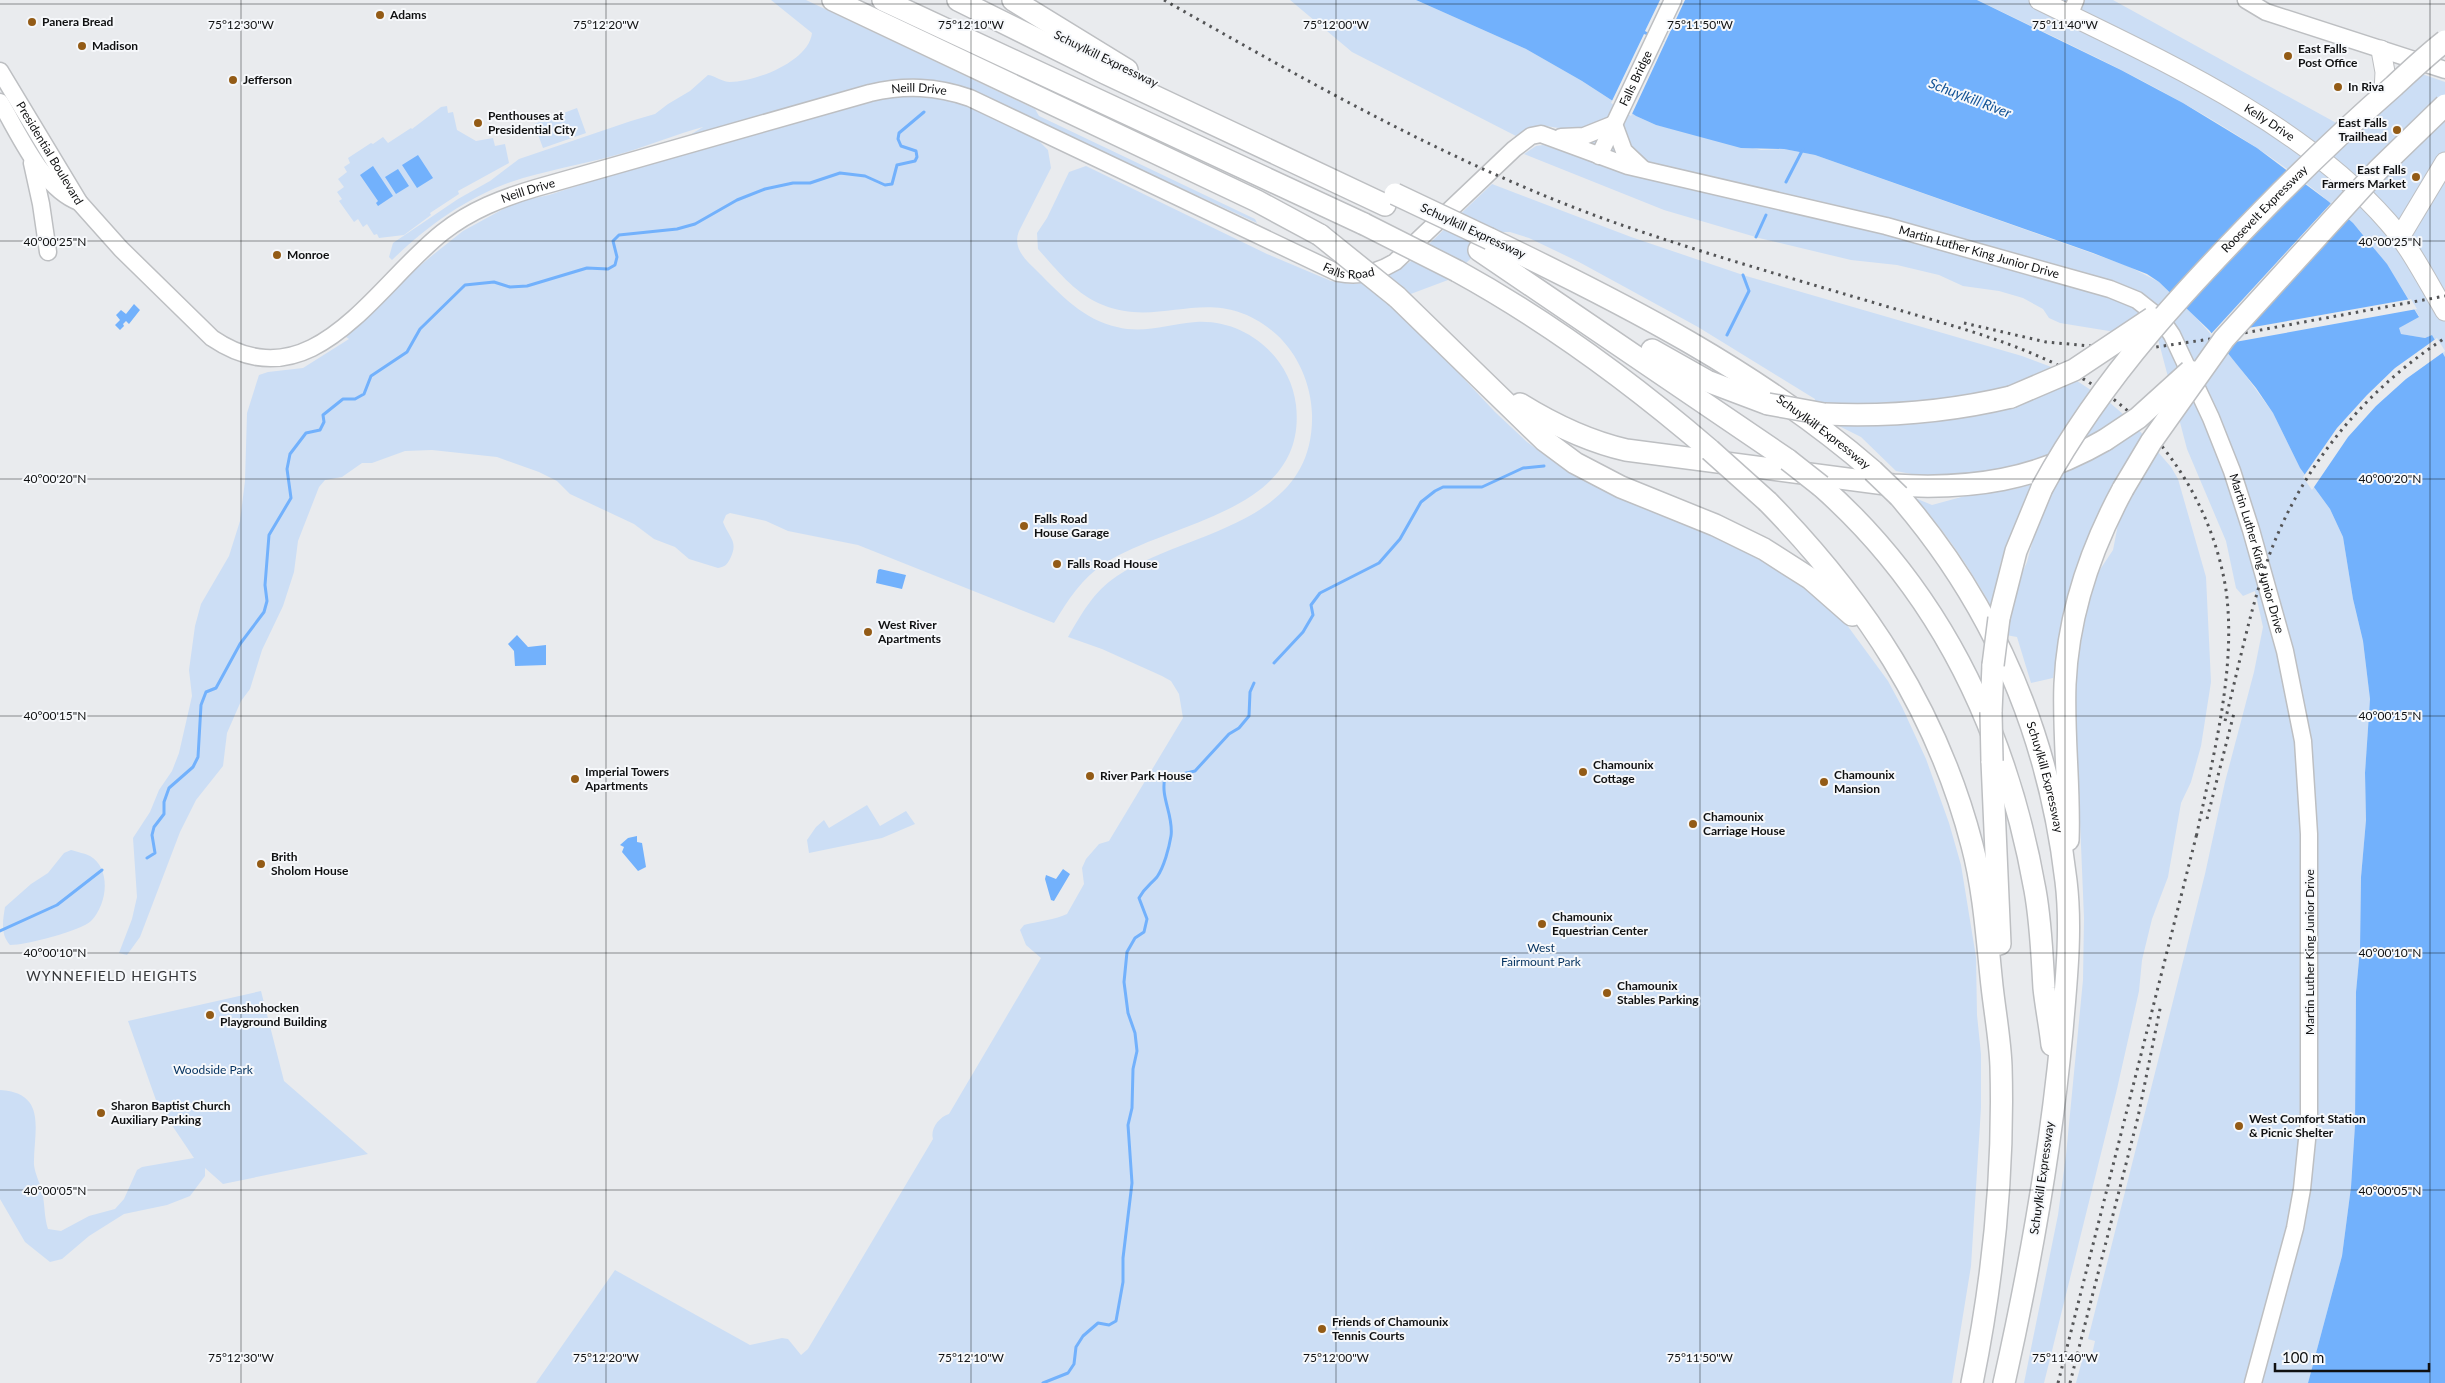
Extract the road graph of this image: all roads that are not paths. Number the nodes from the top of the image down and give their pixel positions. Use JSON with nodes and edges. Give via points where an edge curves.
{"nodes":[{"id":1,"x":832,"y":0,"type":"edge"},
{"id":2,"x":883,"y":0,"type":"edge"},
{"id":3,"x":958,"y":0,"type":"edge"},
{"id":4,"x":986,"y":0,"type":"edge"},
{"id":5,"x":1013,"y":0,"type":"edge"},
{"id":6,"x":1673,"y":0,"type":"edge"},
{"id":7,"x":2246,"y":0,"type":"edge"},
{"id":8,"x":2048,"y":2,"type":"edge"},
{"id":9,"x":2073,"y":8,"type":"edge"},
{"id":10,"x":2445,"y":42,"type":"edge"},
{"id":11,"x":2381,"y":50,"type":"junction"},
{"id":12,"x":2420,"y":62,"type":"junction"},
{"id":13,"x":1127,"y":70,"type":"junction"},
{"id":14,"x":2445,"y":70,"type":"edge"},
{"id":15,"x":0,"y":71,"type":"edge"},
{"id":16,"x":2384,"y":92,"type":"junction"},
{"id":17,"x":0,"y":102,"type":"edge"},
{"id":18,"x":2445,"y":105,"type":"edge"},
{"id":19,"x":1615,"y":121,"type":"junction"},
{"id":20,"x":1554,"y":137,"type":"junction"},
{"id":21,"x":24,"y":142,"type":"junction"},
{"id":22,"x":1072,"y":146,"type":"joint"},
{"id":23,"x":2312,"y":154,"type":"junction"},
{"id":24,"x":1600,"y":156,"type":"junction"},
{"id":25,"x":2445,"y":162,"type":"edge"},
{"id":26,"x":1239,"y":166,"type":"junction"},
{"id":27,"x":1644,"y":170,"type":"junction"},
{"id":28,"x":1390,"y":199,"type":"junction"},
{"id":29,"x":79,"y":202,"type":"junction"},
{"id":30,"x":1320,"y":235,"type":"junction"},
{"id":31,"x":2400,"y":237,"type":"junction"},
{"id":32,"x":1485,"y":245,"type":"junction"},
{"id":33,"x":48,"y":252,"type":"dead end"},
{"id":34,"x":2176,"y":302,"type":"junction"},
{"id":35,"x":2445,"y":311,"type":"edge"},
{"id":36,"x":2224,"y":339,"type":"junction"},
{"id":37,"x":1484,"y":381,"type":"junction"},
{"id":38,"x":1908,"y":683,"type":"junction"},
{"id":39,"x":2066,"y":883,"type":"junction"},
{"id":40,"x":2000,"y":1064,"type":"junction"},
{"id":41,"x":2057,"y":1077,"type":"junction"},
{"id":42,"x":1972,"y":1383,"type":"edge"},
{"id":43,"x":2004,"y":1383,"type":"edge"},
{"id":44,"x":2253,"y":1383,"type":"edge"}],
"edges":[{"from":1,"to":30,"type":"highway","via":[[1257,201]]},
{"from":2,"to":26,"type":"highway"},
{"from":3,"to":28,"type":"highway","via":[[1207,122]]},
{"from":4,"to":13,"type":"highway","name":"Schuylkill Expressway"},
{"from":5,"to":13,"type":"highway"},
{"from":6,"to":19,"type":"main road","name":"Falls Bridge"},
{"from":7,"to":11,"type":"main road","via":[[2266,12]]},
{"from":8,"to":9,"type":"main road","name":"Kelly Drive"},
{"from":9,"to":23,"type":"main road","name":"Kelly Drive","via":[[2216,91]]},
{"from":10,"to":12,"type":"highway"},
{"from":10,"to":34,"type":"highway","name":"Roosevelt Expressway","bridge":true,"via":[[2338,135]]},
{"from":11,"to":12,"type":"main road"},
{"from":11,"to":16,"type":"main road"},
{"from":12,"to":14,"type":"main road"},
{"from":12,"to":16,"type":"main road"},
{"from":13,"to":28,"type":"highway","name":"Schuylkill Expressway"},
{"from":15,"to":29,"type":"main road","name":"Presidential Boulevard"},
{"from":16,"to":23,"type":"main road"},
{"from":17,"to":21,"type":"main road","name":"Presidential Boulevard"},
{"from":18,"to":36,"type":"highway","bridge":true,"via":[[2378,170]]},
{"from":19,"to":20,"type":"main road","via":[[1584,136]]},
{"from":19,"to":24,"type":"main road","name":"Falls Bridge"},
{"from":19,"to":27,"type":"main road","via":[[1624,151]]},
{"from":20,"to":22,"type":"main road","name":"Falls Road","via":[[1536,134],[1524,140],[1402,257],[1385,268],[1360,275],[1324,268]]},
{"from":20,"to":24,"type":"main road","name":"Falls Road"},
{"from":21,"to":29,"type":"main road","name":"Presidential Boulevard","via":[[56,189]]},
{"from":21,"to":33,"type":"main road","via":[[36,177]]},
{"from":22,"to":29,"type":"main road","name":"Neill Drive","via":[[949,91],[917,86],[870,94],[492,202],[444,232],[322,345],[294,356],[273,359],[242,354],[212,338],[121,249]]},
{"from":23,"to":31,"type":"main road","name":"Kelly Drive","via":[[2365,198]]},
{"from":24,"to":27,"type":"main road","name":"Martin Luther King Junior Drive"},
{"from":25,"to":31,"type":"main road"},
{"from":26,"to":30,"type":"highway"},
{"from":26,"to":38,"type":"highway","bridge":true,"via":[[1457,271],[1521,309],[1671,416],[1768,502],[1809,544],[1846,589]]},
{"from":27,"to":44,"type":"main road","name":"Martin Luther King Junior Drive","via":[[1886,226],[2110,289],[2146,306],[2161,319],[2172,336],[2217,434],[2252,530],[2293,682],[2306,770],[2310,843],[2307,1147],[2295,1228]]},
{"from":28,"to":32,"type":"highway"},
{"from":30,"to":37,"type":"highway","bridge":true,"via":[[1397,297]]},
{"from":31,"to":35,"type":"main road","name":"Kelly Drive"},
{"from":32,"to":34,"type":"highway","bridge":true,"via":[[1688,372],[1768,404],[1824,414],[1900,415],[1955,409],[2011,397],[2080,367]]},
{"from":32,"to":39,"type":"highway","name":"Schuylkill Expressway","bridge":true,"via":[[1644,316],[1734,368],[1814,424],[1899,496],[1962,580],[2020,690],[2046,771]]},
{"from":32,"to":41,"type":"highway","bridge":true,"via":[[1821,486],[1857,519],[1911,584],[1945,635],[1986,715],[2016,804],[2040,923],[2044,990]]},
{"from":34,"to":40,"type":"highway","bridge":true,"via":[[2098,398],[2042,488],[2016,551],[1999,618],[1991,712],[2000,932]]},
{"from":36,"to":37,"type":"highway","bridge":true,"via":[[2151,406],[2105,440],[2055,465],[2002,481],[1946,487],[1894,485],[1646,454],[1604,445],[1547,421]]},
{"from":36,"to":39,"type":"highway","bridge":true,"via":[[2122,489],[2097,542],[2081,591],[2070,638],[2065,685],[2069,810]]},
{"from":37,"to":38,"type":"highway","via":[[1544,440],[1575,463],[1621,487],[1738,536],[1811,579],[1850,612]]},
{"from":38,"to":40,"type":"highway","via":[[1943,758],[1973,847],[1985,919]]},
{"from":39,"to":41,"type":"highway","name":"Schuylkill Expressway","via":[[2066,972]]},
{"from":40,"to":42,"type":"highway","via":[[1996,1208]]},
{"from":41,"to":43,"type":"highway","name":"Schuylkill Expressway","via":[[2036,1225]]}]}
